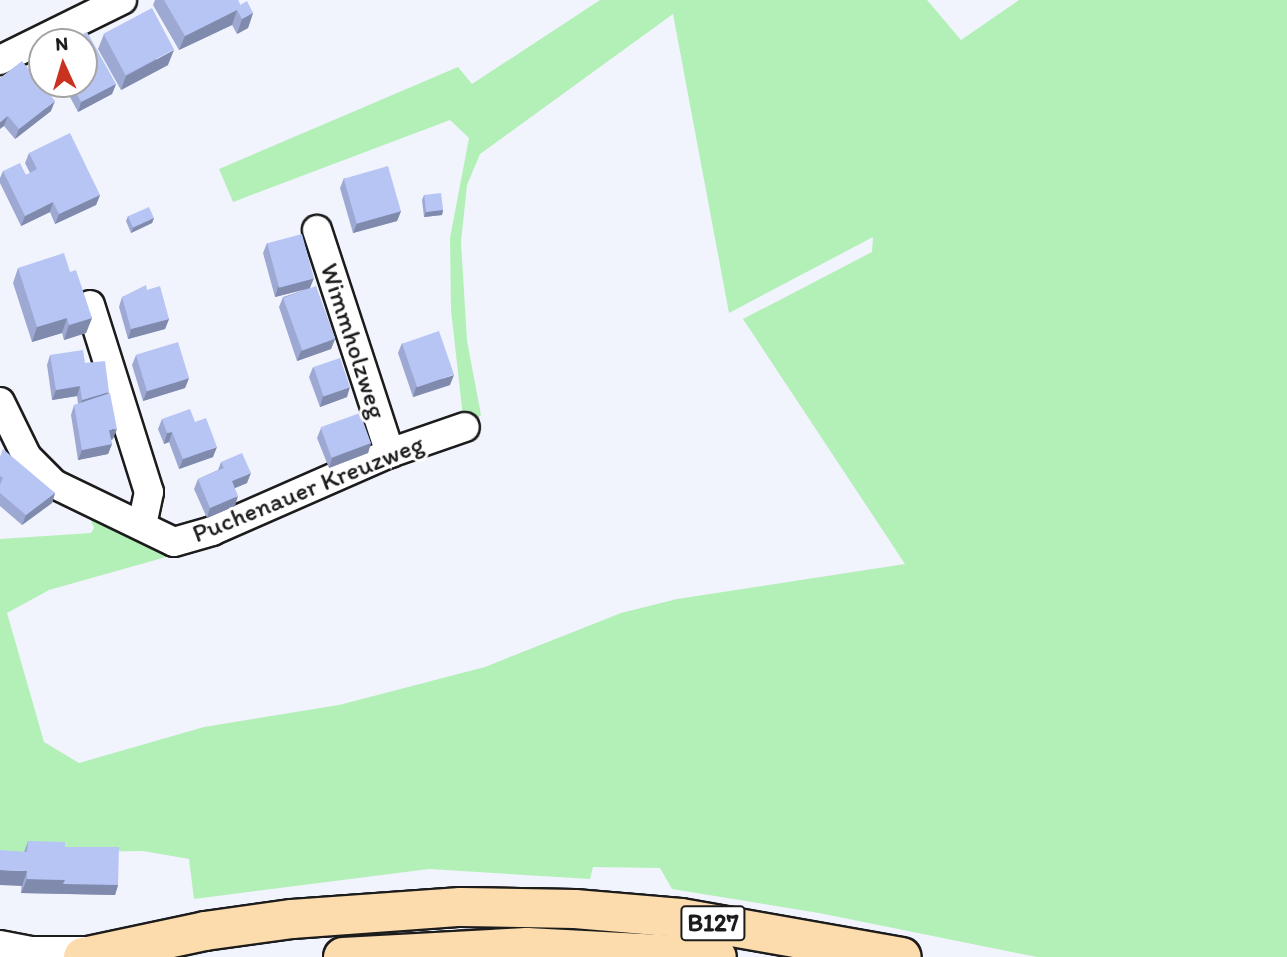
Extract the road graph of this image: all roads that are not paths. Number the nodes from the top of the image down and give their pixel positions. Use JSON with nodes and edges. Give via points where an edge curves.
{"nodes":[{"id":1,"x":107,"y":4,"type":"edge"},
{"id":2,"x":0,"y":60,"type":"edge"},
{"id":3,"x":317,"y":230,"type":"dead end"},
{"id":4,"x":90,"y":305,"type":"edge"},
{"id":5,"x":0,"y":402,"type":"edge"},
{"id":6,"x":465,"y":427,"type":"dead end"},
{"id":7,"x":390,"y":453,"type":"junction"},
{"id":8,"x":142,"y":524,"type":"junction"},
{"id":9,"x":0,"y":945,"type":"edge"},
{"id":10,"x":96,"y":954,"type":"edge"},
{"id":11,"x":343,"y":957,"type":"edge"},
{"id":12,"x":717,"y":957,"type":"edge"},
{"id":13,"x":902,"y":957,"type":"edge"}],
"edges":[{"from":1,"to":2,"type":"street"},
{"from":3,"to":7,"type":"street","name":"Wimmholzweg"},
{"from":4,"to":8,"type":"street","via":[[149,492]]},
{"from":5,"to":8,"type":"street","name":"Puchenauer Kreuzweg","via":[[23,451],[47,478]]},
{"from":6,"to":7,"type":"street","name":"Puchenauer Kreuzweg"},
{"from":7,"to":8,"type":"street","name":"Puchenauer Kreuzweg","via":[[198,537],[169,541]]},
{"from":9,"to":10,"type":"street"},
{"from":10,"to":13,"type":"main road","number":"B127","via":[[292,919],[420,908],[509,907],[681,918]]},
{"from":11,"to":12,"type":"main road","number":"B127","via":[[527,947]]}]}
